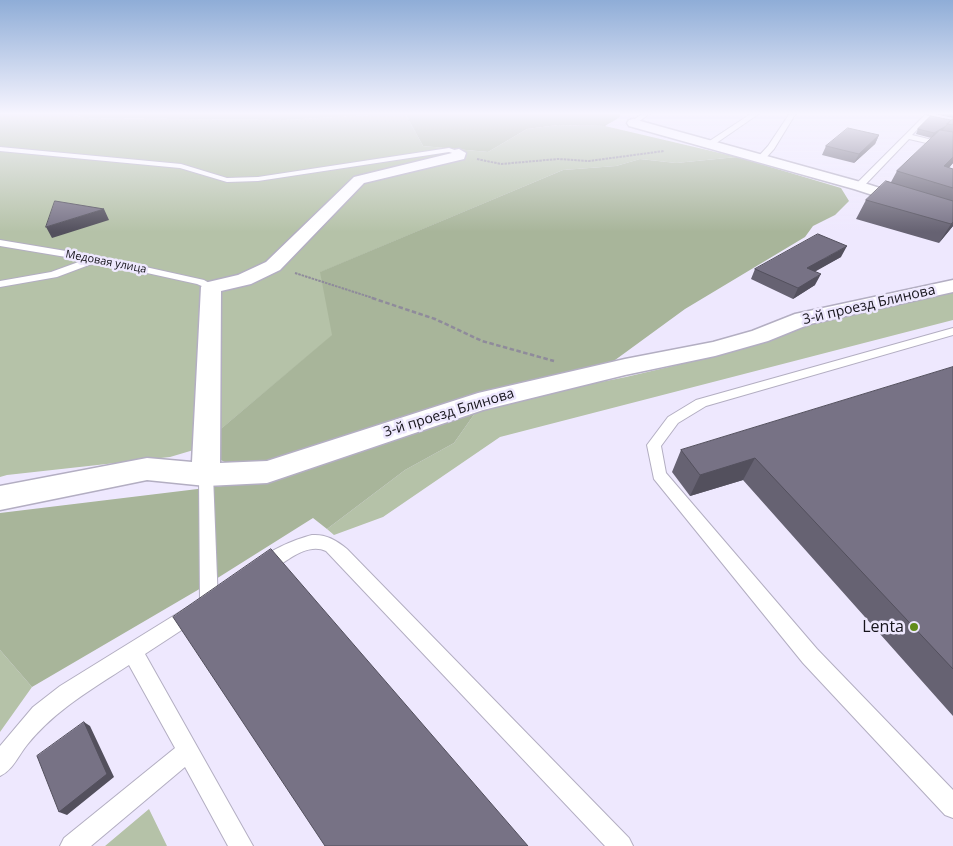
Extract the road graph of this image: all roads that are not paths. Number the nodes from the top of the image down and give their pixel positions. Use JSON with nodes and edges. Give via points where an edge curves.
{"nodes":[{"id":1,"x":37,"y":152,"type":"edge"},
{"id":2,"x":433,"y":152,"type":"edge"},
{"id":3,"x":455,"y":152,"type":"edge"},
{"id":4,"x":740,"y":152,"type":"edge"},
{"id":5,"x":766,"y":152,"type":"edge"},
{"id":6,"x":891,"y":152,"type":"edge"},
{"id":7,"x":459,"y":154,"type":"joint"},
{"id":8,"x":761,"y":158,"type":"junction"},
{"id":9,"x":859,"y":186,"type":"junction"},
{"id":10,"x":953,"y":216,"type":"edge"},
{"id":11,"x":0,"y":243,"type":"edge"},
{"id":12,"x":96,"y":259,"type":"junction"},
{"id":13,"x":0,"y":284,"type":"edge"},
{"id":14,"x":953,"y":286,"type":"edge"},
{"id":15,"x":211,"y":287,"type":"junction"},
{"id":16,"x":953,"y":331,"type":"edge"},
{"id":17,"x":206,"y":476,"type":"junction"},
{"id":18,"x":0,"y":498,"type":"edge"},
{"id":19,"x":248,"y":578,"type":"edge"},
{"id":20,"x":132,"y":651,"type":"junction"},
{"id":21,"x":188,"y":751,"type":"junction"},
{"id":22,"x":0,"y":765,"type":"edge"},
{"id":23,"x":953,"y":807,"type":"edge"},
{"id":24,"x":72,"y":846,"type":"edge"},
{"id":25,"x":241,"y":846,"type":"edge"},
{"id":26,"x":621,"y":846,"type":"edge"}],
"edges":[{"from":1,"to":2,"type":"lane","via":[[181,166],[227,180],[258,179]]},
{"from":3,"to":7,"type":"lane"},
{"from":4,"to":8,"type":"street"},
{"from":5,"to":8,"type":"lane"},
{"from":6,"to":9,"type":"lane"},
{"from":7,"to":15,"type":"street","via":[[359,180],[274,266],[244,280]]},
{"from":8,"to":9,"type":"street"},
{"from":9,"to":10,"type":"street"},
{"from":11,"to":12,"type":"lane","name":"Медовая улица"},
{"from":12,"to":13,"type":"lane","via":[[53,275]]},
{"from":12,"to":15,"type":"lane","name":"Медовая улица"},
{"from":14,"to":17,"type":"street","name":"3-й проезд Блинова","via":[[803,319],[715,349],[478,402],[267,472]]},
{"from":15,"to":17,"type":"street"},
{"from":16,"to":23,"type":"lane","via":[[701,403],[673,420],[654,445],[659,475],[810,656]]},
{"from":17,"to":18,"type":"street","name":"3-й проезд Блинова","via":[[147,469]]},
{"from":17,"to":20,"type":"lane","via":[[216,598]]},
{"from":19,"to":26,"type":"lane","via":[[310,542],[328,543]]},
{"from":20,"to":21,"type":"lane"},
{"from":20,"to":22,"type":"lane","via":[[40,714]]},
{"from":21,"to":24,"type":"lane"},
{"from":21,"to":25,"type":"lane"}]}
